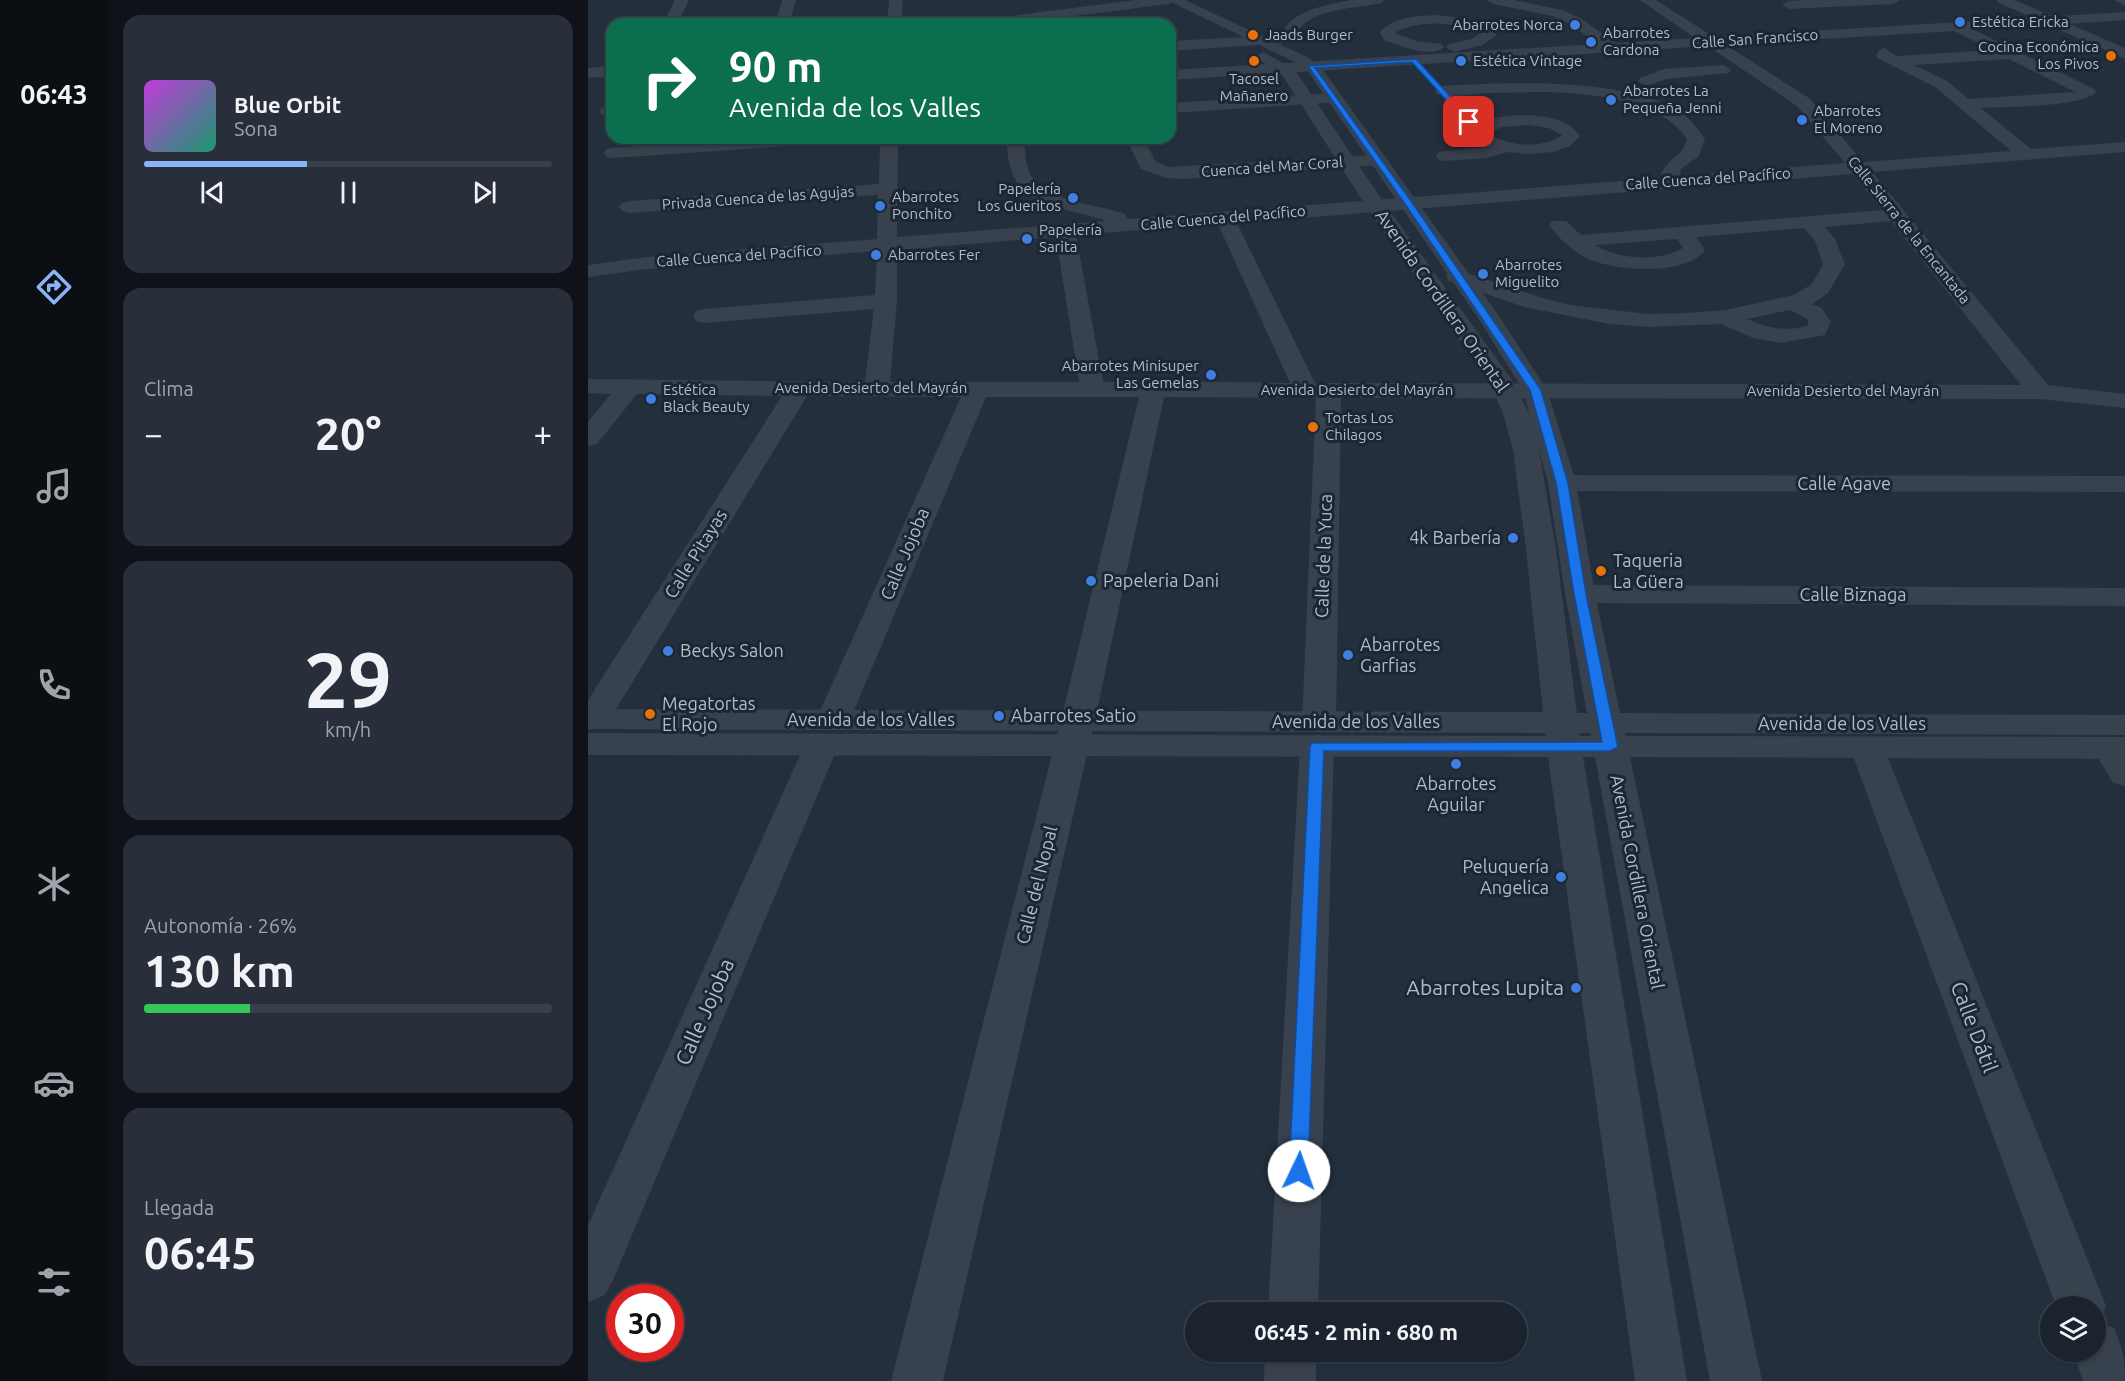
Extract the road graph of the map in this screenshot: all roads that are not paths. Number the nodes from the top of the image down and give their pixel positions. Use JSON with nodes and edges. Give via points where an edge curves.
{"nodes":[{"id":1,"x":682,"y":0,"type":"edge"},
{"id":2,"x":789,"y":0,"type":"edge"},
{"id":3,"x":896,"y":0,"type":"edge"},
{"id":4,"x":1162,"y":0,"type":"edge"},
{"id":5,"x":1377,"y":0,"type":"edge"},
{"id":6,"x":1493,"y":0,"type":"edge"},
{"id":7,"x":1533,"y":0,"type":"edge"},
{"id":8,"x":1647,"y":0,"type":"edge"},
{"id":9,"x":1893,"y":0,"type":"edge"},
{"id":10,"x":2004,"y":0,"type":"edge"},
{"id":11,"x":2021,"y":0,"type":"edge"},
{"id":12,"x":2121,"y":0,"type":"edge"},
{"id":13,"x":2125,"y":2,"type":"edge"},
{"id":14,"x":1515,"y":3,"type":"junction"},
{"id":15,"x":2125,"y":16,"type":"edge"},
{"id":16,"x":673,"y":18,"type":"edge"},
{"id":17,"x":784,"y":18,"type":"edge"},
{"id":18,"x":894,"y":18,"type":"edge"},
{"id":19,"x":991,"y":18,"type":"edge"},
{"id":20,"x":2057,"y":20,"type":"junction"},
{"id":21,"x":1955,"y":26,"type":"junction"},
{"id":22,"x":1836,"y":34,"type":"junction"},
{"id":23,"x":1711,"y":41,"type":"junction"},
{"id":24,"x":1990,"y":44,"type":"junction"},
{"id":25,"x":1857,"y":45,"type":"dead end"},
{"id":26,"x":1176,"y":46,"type":"edge"},
{"id":27,"x":1613,"y":48,"type":"junction"},
{"id":28,"x":2122,"y":49,"type":"edge"},
{"id":29,"x":1278,"y":52,"type":"junction"},
{"id":30,"x":1459,"y":52,"type":"junction"},
{"id":31,"x":2012,"y":54,"type":"junction"},
{"id":32,"x":1889,"y":57,"type":"junction"},
{"id":33,"x":1414,"y":60,"type":"junction"},
{"id":34,"x":1723,"y":70,"type":"dead end"},
{"id":35,"x":606,"y":72,"type":"edge"},
{"id":36,"x":588,"y":73,"type":"edge"},
{"id":37,"x":1176,"y":74,"type":"edge"},
{"id":38,"x":1633,"y":80,"type":"junction"},
{"id":39,"x":2072,"y":84,"type":"junction"},
{"id":40,"x":1443,"y":91,"type":"junction"},
{"id":41,"x":1598,"y":92,"type":"junction"},
{"id":42,"x":1953,"y":92,"type":"junction"},
{"id":43,"x":1320,"y":99,"type":"junction"},
{"id":44,"x":1633,"y":100,"type":"junction"},
{"id":45,"x":1968,"y":104,"type":"junction"},
{"id":46,"x":1456,"y":106,"type":"dead end"},
{"id":47,"x":1176,"y":108,"type":"edge"},
{"id":48,"x":2125,"y":133,"type":"edge"},
{"id":49,"x":2012,"y":142,"type":"junction"},
{"id":50,"x":744,"y":144,"type":"edge"},
{"id":51,"x":889,"y":144,"type":"edge"},
{"id":52,"x":1015,"y":144,"type":"edge"},
{"id":53,"x":1138,"y":144,"type":"edge"},
{"id":54,"x":1505,"y":147,"type":"junction"},
{"id":55,"x":2125,"y":147,"type":"edge"},
{"id":56,"x":613,"y":153,"type":"dead end"},
{"id":57,"x":2027,"y":155,"type":"junction"},
{"id":58,"x":1445,"y":156,"type":"dead end"},
{"id":59,"x":1362,"y":161,"type":"junction"},
{"id":60,"x":1858,"y":168,"type":"junction"},
{"id":61,"x":1672,"y":181,"type":"junction"},
{"id":62,"x":888,"y":189,"type":"junction"},
{"id":63,"x":1408,"y":203,"type":"junction"},
{"id":64,"x":1376,"y":206,"type":"junction"},
{"id":65,"x":629,"y":207,"type":"dead end"},
{"id":66,"x":1896,"y":215,"type":"junction"},
{"id":67,"x":1225,"y":218,"type":"junction"},
{"id":68,"x":1808,"y":221,"type":"junction"},
{"id":69,"x":1559,"y":225,"type":"dead end"},
{"id":70,"x":1126,"y":226,"type":"junction"},
{"id":71,"x":1065,"y":231,"type":"junction"},
{"id":72,"x":887,"y":245,"type":"junction"},
{"id":73,"x":588,"y":271,"type":"edge"},
{"id":74,"x":1457,"y":276,"type":"junction"},
{"id":75,"x":886,"y":301,"type":"junction"},
{"id":76,"x":1792,"y":303,"type":"junction"},
{"id":77,"x":704,"y":316,"type":"dead end"},
{"id":78,"x":1727,"y":318,"type":"junction"},
{"id":79,"x":596,"y":386,"type":"edge"},
{"id":80,"x":631,"y":386,"type":"junction"},
{"id":81,"x":877,"y":388,"type":"junction"},
{"id":82,"x":977,"y":388,"type":"junction"},
{"id":83,"x":1092,"y":388,"type":"junction"},
{"id":84,"x":1154,"y":388,"type":"junction"},
{"id":85,"x":799,"y":389,"type":"junction"},
{"id":86,"x":1318,"y":390,"type":"junction"},
{"id":87,"x":1521,"y":390,"type":"junction"},
{"id":88,"x":2040,"y":392,"type":"junction"},
{"id":89,"x":2125,"y":401,"type":"edge"},
{"id":90,"x":588,"y":405,"type":"edge"},
{"id":91,"x":588,"y":438,"type":"edge"},
{"id":92,"x":1562,"y":483,"type":"junction"},
{"id":93,"x":2125,"y":484,"type":"edge"},
{"id":94,"x":1580,"y":594,"type":"junction"},
{"id":95,"x":2125,"y":597,"type":"edge"},
{"id":96,"x":590,"y":728,"type":"edge"},
{"id":97,"x":827,"y":732,"type":"junction"},
{"id":98,"x":1075,"y":732,"type":"junction"},
{"id":99,"x":1318,"y":734,"type":"junction"},
{"id":100,"x":1563,"y":735,"type":"junction"},
{"id":101,"x":1608,"y":735,"type":"junction"},
{"id":102,"x":1867,"y":748,"type":"junction"},
{"id":103,"x":2121,"y":749,"type":"edge"},
{"id":104,"x":588,"y":1280,"type":"edge"},
{"id":105,"x":2077,"y":1296,"type":"edge"},
{"id":106,"x":1293,"y":1302,"type":"edge"},
{"id":107,"x":1291,"y":1362,"type":"edge"},
{"id":108,"x":2102,"y":1362,"type":"edge"},
{"id":109,"x":917,"y":1381,"type":"edge"},
{"id":110,"x":1290,"y":1381,"type":"edge"},
{"id":111,"x":1661,"y":1381,"type":"edge"},
{"id":112,"x":1736,"y":1381,"type":"edge"},
{"id":113,"x":2109,"y":1381,"type":"edge"}],
"edges":[{"from":1,"to":16,"type":"street"},
{"from":2,"to":17,"type":"street"},
{"from":3,"to":18,"type":"street"},
{"from":4,"to":19,"type":"street"},
{"from":4,"to":29,"type":"street","name":"Avenida Cordillera Oriental"},
{"from":5,"to":29,"type":"street","via":[[1305,17],[1292,26]]},
{"from":6,"to":14,"type":"street"},
{"from":7,"to":14,"type":"street"},
{"from":8,"to":23,"type":"street","name":"Calle Sierra de la Encantada"},
{"from":9,"to":22,"type":"street","via":[[1787,7]]},
{"from":10,"to":20,"type":"street"},
{"from":11,"to":20,"type":"street"},
{"from":12,"to":13,"type":"street"},
{"from":14,"to":27,"type":"street","via":[[1575,21]]},
{"from":15,"to":20,"type":"street","name":"Calle San Francisco"},
{"from":20,"to":21,"type":"street","name":"Calle San Francisco"},
{"from":20,"to":28,"type":"street"},
{"from":21,"to":22,"type":"street","name":"Calle San Francisco"},
{"from":21,"to":24,"type":"street"},
{"from":22,"to":23,"type":"street","name":"Calle San Francisco"},
{"from":23,"to":27,"type":"street","name":"Calle San Francisco"},
{"from":23,"to":60,"type":"street","name":"Calle Sierra de la Encantada","via":[[1803,102]]},
{"from":24,"to":31,"type":"street"},
{"from":24,"to":32,"type":"street"},
{"from":25,"to":32,"type":"street"},
{"from":26,"to":29,"type":"street"},
{"from":27,"to":30,"type":"street","name":"Calle San Francisco"},
{"from":29,"to":33,"type":"street","name":"Calle San Francisco"},
{"from":29,"to":37,"type":"street","name":"Calle San Francisco"},
{"from":29,"to":43,"type":"street","name":"Avenida Cordillera Oriental"},
{"from":30,"to":30,"type":"street","via":[[1484,40],[1489,35],[1487,30],[1443,20],[1406,23],[1387,32],[1398,42]]},
{"from":30,"to":33,"type":"street","name":"Calle San Francisco"},
{"from":31,"to":32,"type":"street"},
{"from":31,"to":39,"type":"street"},
{"from":32,"to":42,"type":"street"},
{"from":33,"to":40,"type":"street"},
{"from":34,"to":38,"type":"street"},
{"from":35,"to":36,"type":"street"},
{"from":38,"to":41,"type":"street","via":[[1602,83]]},
{"from":38,"to":44,"type":"street","via":[[1665,88],[1665,92]]},
{"from":39,"to":42,"type":"street"},
{"from":39,"to":45,"type":"street","via":[[2088,92]]},
{"from":40,"to":41,"type":"street","via":[[1539,87]]},
{"from":40,"to":46,"type":"street"},
{"from":41,"to":44,"type":"street"},
{"from":42,"to":45,"type":"street"},
{"from":43,"to":47,"type":"street"},
{"from":43,"to":59,"type":"street","name":"Avenida Cordillera Oriental"},
{"from":44,"to":61,"type":"street","via":[[1674,115],[1696,139],[1693,152],[1670,173]]},
{"from":45,"to":49,"type":"street"},
{"from":48,"to":49,"type":"street"},
{"from":49,"to":57,"type":"street"},
{"from":50,"to":56,"type":"street"},
{"from":51,"to":62,"type":"street"},
{"from":52,"to":70,"type":"street","via":[[1019,175],[1025,186],[1056,202],[1117,218]]},
{"from":53,"to":59,"type":"street","name":"Cuenca del Mar Coral","via":[[1147,165],[1166,172]]},
{"from":54,"to":54,"type":"street","via":[[1556,146],[1571,136],[1559,126],[1545,122],[1477,124],[1482,138]]},
{"from":54,"to":58,"type":"street","via":[[1486,153]]},
{"from":55,"to":57,"type":"street","name":"Calle Cuenca del Pacífico"},
{"from":57,"to":60,"type":"street","name":"Calle Cuenca del Pacífico"},
{"from":59,"to":63,"type":"street","name":"Avenida Cordillera Oriental"},
{"from":59,"to":64,"type":"street","name":"Avenida Cordillera Oriental"},
{"from":60,"to":61,"type":"street","name":"Calle Cuenca del Pacífico"},
{"from":60,"to":66,"type":"street","name":"Calle Sierra de la Encantada"},
{"from":61,"to":63,"type":"street","name":"Calle Cuenca del Pacífico"},
{"from":62,"to":65,"type":"street","name":"Privada Cuenca de las Agujas"},
{"from":62,"to":72,"type":"street"},
{"from":63,"to":64,"type":"street","name":"Calle Cuenca del Pacífico"},
{"from":63,"to":74,"type":"street","name":"Avenida Cordillera Oriental"},
{"from":64,"to":67,"type":"street","name":"Calle Cuenca del Pacífico"},
{"from":64,"to":87,"type":"street","name":"Avenida Cordillera Oriental"},
{"from":66,"to":68,"type":"street"},
{"from":66,"to":88,"type":"street","name":"Calle Sierra de la Encantada"},
{"from":67,"to":70,"type":"street","name":"Calle Cuenca del Pacífico"},
{"from":67,"to":86,"type":"street"},
{"from":68,"to":69,"type":"street","via":[[1682,232],[1695,250],[1687,256],[1675,260],[1620,261],[1584,248]]},
{"from":68,"to":76,"type":"street","via":[[1825,239],[1834,264],[1819,289]]},
{"from":70,"to":71,"type":"street","name":"Calle Cuenca del Pacífico"},
{"from":71,"to":72,"type":"street","name":"Calle Cuenca del Pacífico"},
{"from":71,"to":83,"type":"street"},
{"from":72,"to":73,"type":"street","name":"Calle Cuenca del Pacífico"},
{"from":72,"to":75,"type":"street"},
{"from":74,"to":78,"type":"street","via":[[1553,310],[1622,321]]},
{"from":74,"to":87,"type":"street","name":"Avenida Cordillera Oriental"},
{"from":75,"to":77,"type":"street"},
{"from":75,"to":81,"type":"street"},
{"from":76,"to":78,"type":"street"},
{"from":76,"to":78,"type":"street","via":[[1814,313],[1820,322],[1817,330],[1795,337],[1775,337],[1756,333]]},
{"from":79,"to":80,"type":"street","name":"Avenida Desierto del Mayrán"},
{"from":79,"to":90,"type":"street"},
{"from":80,"to":85,"type":"street","name":"Avenida Desierto del Mayrán"},
{"from":80,"to":91,"type":"street"},
{"from":81,"to":82,"type":"street","name":"Avenida Desierto del Mayrán"},
{"from":81,"to":85,"type":"street","name":"Avenida Desierto del Mayrán"},
{"from":82,"to":83,"type":"street","name":"Avenida Desierto del Mayrán"},
{"from":82,"to":97,"type":"street","name":"Calle Jojoba"},
{"from":83,"to":84,"type":"street","name":"Avenida Desierto del Mayrán"},
{"from":84,"to":86,"type":"street","name":"Avenida Desierto del Mayrán"},
{"from":84,"to":98,"type":"street","name":"Calle del Nopal"},
{"from":85,"to":96,"type":"street","name":"Calle Pitayas"},
{"from":86,"to":87,"type":"street","name":"Avenida Desierto del Mayrán"},
{"from":86,"to":99,"type":"street","name":"Calle de la Yuca"},
{"from":87,"to":88,"type":"street","name":"Avenida Desierto del Mayrán"},
{"from":87,"to":92,"type":"street","name":"Avenida Cordillera Oriental"},
{"from":87,"to":100,"type":"street","name":"Avenida Cordillera Oriental","via":[[1516,413],[1526,450],[1541,549]]},
{"from":88,"to":89,"type":"street","name":"Avenida Desierto del Mayrán"},
{"from":92,"to":93,"type":"street","name":"Calle Agave"},
{"from":92,"to":94,"type":"street","name":"Avenida Cordillera Oriental"},
{"from":94,"to":95,"type":"street","name":"Calle Biznaga"},
{"from":94,"to":101,"type":"street","name":"Avenida Cordillera Oriental"},
{"from":96,"to":97,"type":"street","name":"Avenida de los Valles"},
{"from":97,"to":98,"type":"street","name":"Avenida de los Valles"},
{"from":97,"to":104,"type":"street","name":"Calle Jojoba"},
{"from":98,"to":99,"type":"street","name":"Avenida de los Valles"},
{"from":98,"to":109,"type":"street","name":"Calle del Nopal"},
{"from":99,"to":100,"type":"street","name":"Avenida de los Valles"},
{"from":99,"to":106,"type":"street","name":"Calle de la Yuca"},
{"from":100,"to":101,"type":"street","name":"Avenida de los Valles"},
{"from":100,"to":111,"type":"street","name":"Avenida Cordillera Oriental"},
{"from":101,"to":102,"type":"street","name":"Avenida de los Valles"},
{"from":101,"to":103,"type":"street","name":"Avenida de los Valles"},
{"from":101,"to":112,"type":"street","name":"Avenida Cordillera Oriental"},
{"from":102,"to":103,"type":"street","name":"Avenida de los Valles"},
{"from":102,"to":105,"type":"street","name":"Calle Dátil"},
{"from":107,"to":110,"type":"street"},
{"from":108,"to":113,"type":"street"}]}
